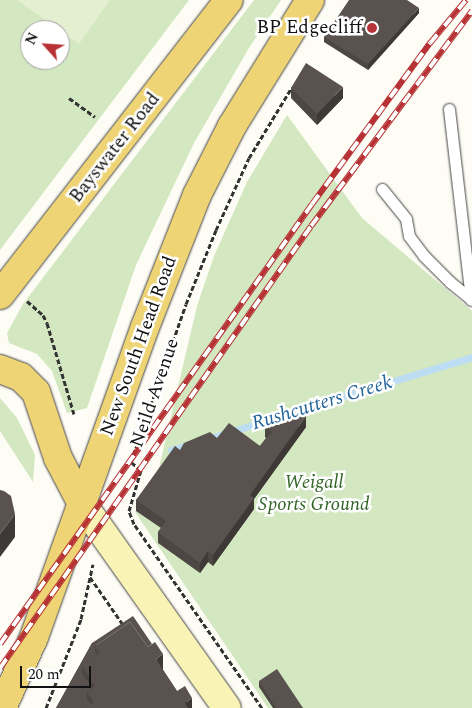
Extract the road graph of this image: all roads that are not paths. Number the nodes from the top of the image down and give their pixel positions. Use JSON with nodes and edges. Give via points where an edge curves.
{"nodes":[{"id":1,"x":229,"y":0,"type":"edge"},
{"id":2,"x":310,"y":0,"type":"edge"},
{"id":3,"x":449,"y":109,"type":"dead end"},
{"id":4,"x":382,"y":189,"type":"dead end"},
{"id":5,"x":0,"y":295,"type":"edge"},
{"id":6,"x":472,"y":300,"type":"edge"},
{"id":7,"x":0,"y":369,"type":"edge"},
{"id":8,"x":81,"y":502,"type":"junction"},
{"id":9,"x":2,"y":708,"type":"edge"},
{"id":10,"x":227,"y":708,"type":"edge"}],
"edges":[{"from":1,"to":5,"type":"main road","name":"Bayswater Road"},
{"from":2,"to":8,"type":"main road","name":"New South Head Road","via":[[232,126],[197,195],[144,327]]},
{"from":3,"to":6,"type":"lane"},
{"from":4,"to":6,"type":"lane","via":[[406,219],[408,236],[424,256]]},
{"from":7,"to":8,"type":"main road","via":[[21,377],[36,392],[58,458]]},
{"from":8,"to":9,"type":"main road","name":"New South Head Road","via":[[34,636]]},
{"from":8,"to":10,"type":"main road"}]}
